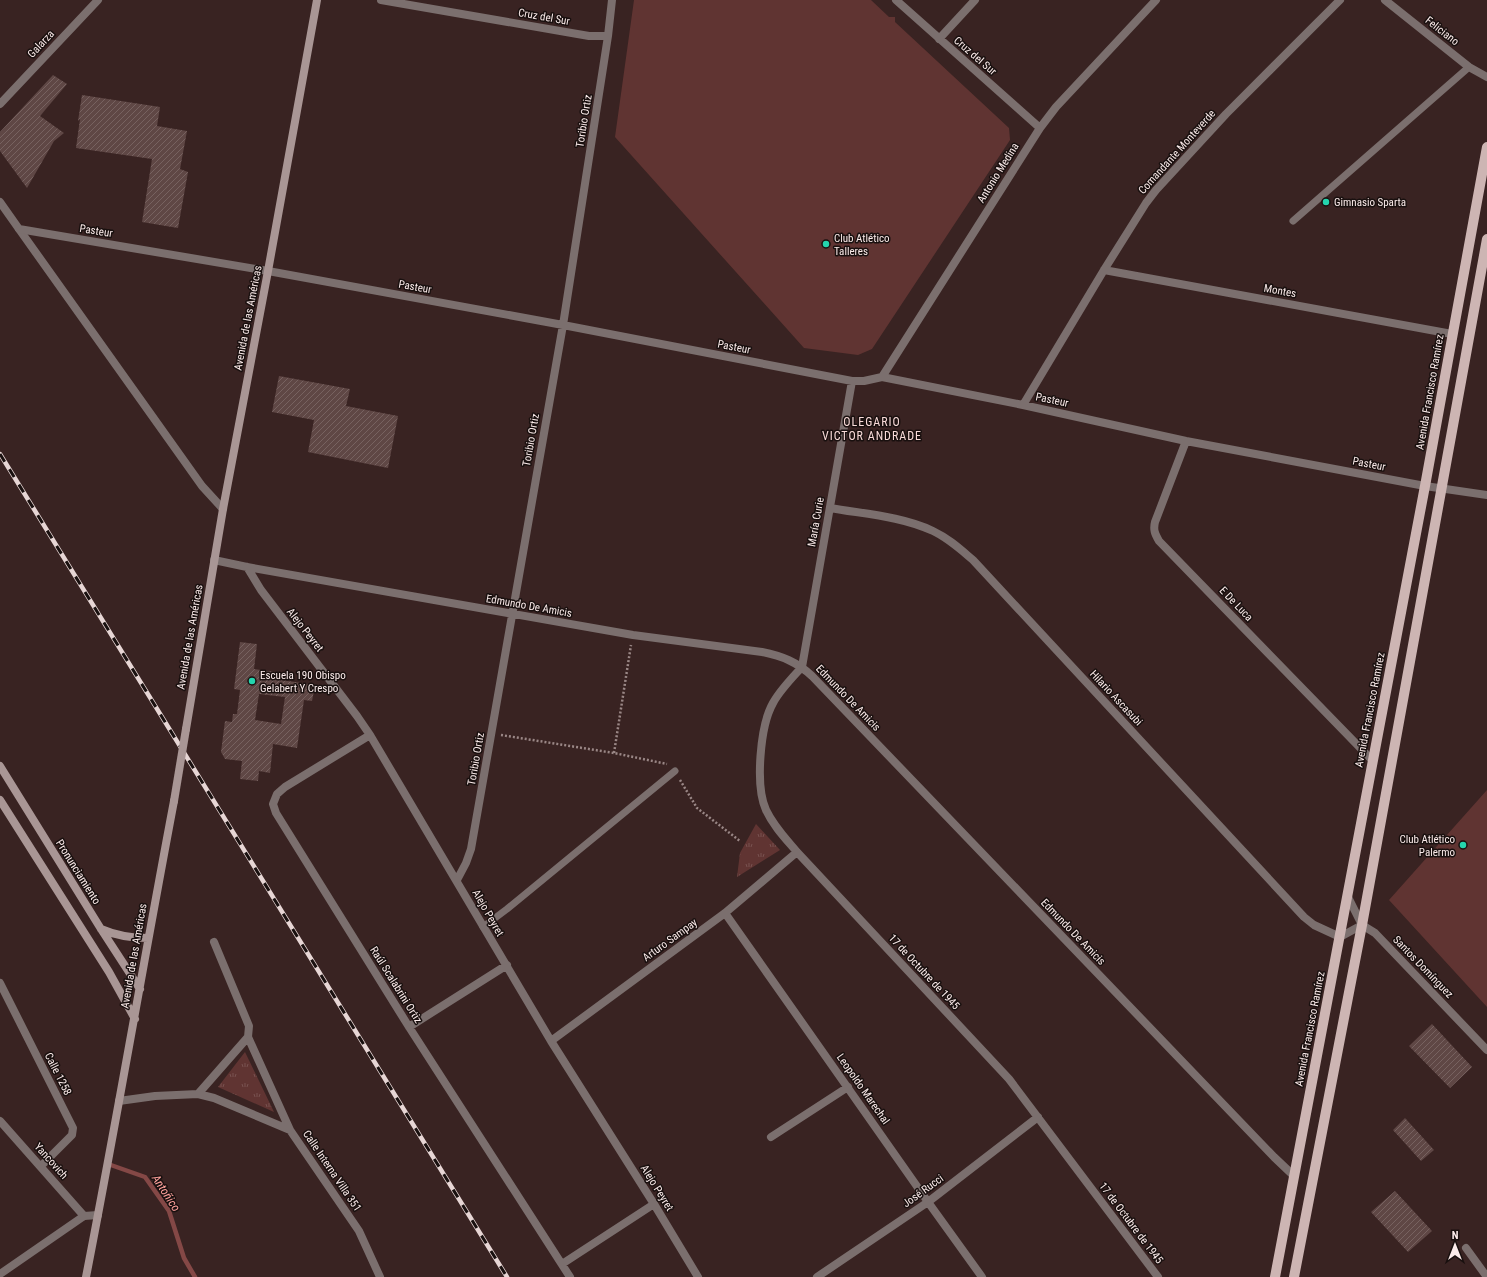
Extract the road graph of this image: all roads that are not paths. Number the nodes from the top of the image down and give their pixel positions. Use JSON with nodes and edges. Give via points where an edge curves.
{"nodes":[{"id":1,"x":98,"y":0,"type":"edge"},
{"id":2,"x":317,"y":0,"type":"edge"},
{"id":3,"x":381,"y":0,"type":"edge"},
{"id":4,"x":612,"y":0,"type":"edge"},
{"id":5,"x":896,"y":0,"type":"edge"},
{"id":6,"x":975,"y":0,"type":"edge"},
{"id":7,"x":1156,"y":0,"type":"edge"},
{"id":8,"x":1340,"y":0,"type":"edge"},
{"id":9,"x":1385,"y":0,"type":"edge"},
{"id":10,"x":608,"y":36,"type":"junction"},
{"id":11,"x":939,"y":38,"type":"junction"},
{"id":12,"x":1469,"y":67,"type":"junction"},
{"id":13,"x":1487,"y":77,"type":"edge"},
{"id":14,"x":0,"y":104,"type":"edge"},
{"id":15,"x":1040,"y":128,"type":"junction"},
{"id":16,"x":1487,"y":147,"type":"edge"},
{"id":17,"x":0,"y":202,"type":"edge"},
{"id":18,"x":1293,"y":221,"type":"dead end"},
{"id":19,"x":19,"y":230,"type":"junction"},
{"id":20,"x":1487,"y":239,"type":"edge"},
{"id":21,"x":1104,"y":270,"type":"junction"},
{"id":22,"x":268,"y":271,"type":"junction"},
{"id":23,"x":563,"y":325,"type":"junction"},
{"id":24,"x":1452,"y":334,"type":"junction"},
{"id":25,"x":882,"y":377,"type":"junction"},
{"id":26,"x":852,"y":381,"type":"junction"},
{"id":27,"x":1024,"y":405,"type":"junction"},
{"id":28,"x":1186,"y":441,"type":"junction"},
{"id":29,"x":1425,"y":486,"type":"junction"},
{"id":30,"x":1442,"y":488,"type":"junction"},
{"id":31,"x":1487,"y":495,"type":"edge"},
{"id":32,"x":830,"y":508,"type":"junction"},
{"id":33,"x":223,"y":509,"type":"junction"},
{"id":34,"x":214,"y":560,"type":"junction"},
{"id":35,"x":247,"y":567,"type":"junction"},
{"id":36,"x":512,"y":614,"type":"junction"},
{"id":37,"x":802,"y":667,"type":"junction"},
{"id":38,"x":370,"y":735,"type":"junction"},
{"id":39,"x":1372,"y":760,"type":"junction"},
{"id":40,"x":0,"y":766,"type":"edge"},
{"id":41,"x":675,"y":771,"type":"road end"},
{"id":42,"x":0,"y":800,"type":"edge"},
{"id":43,"x":3,"y":812,"type":"edge"},
{"id":44,"x":797,"y":852,"type":"junction"},
{"id":45,"x":457,"y":880,"type":"junction"},
{"id":46,"x":1348,"y":897,"type":"junction"},
{"id":47,"x":726,"y":913,"type":"junction"},
{"id":48,"x":1362,"y":925,"type":"junction"},
{"id":49,"x":483,"y":926,"type":"junction"},
{"id":50,"x":101,"y":929,"type":"junction"},
{"id":51,"x":1340,"y":937,"type":"junction"},
{"id":52,"x":148,"y":938,"type":"junction"},
{"id":53,"x":214,"y":942,"type":"dead end"},
{"id":54,"x":507,"y":965,"type":"junction"},
{"id":55,"x":0,"y":983,"type":"edge"},
{"id":56,"x":140,"y":988,"type":"junction"},
{"id":57,"x":135,"y":1018,"type":"junction"},
{"id":58,"x":409,"y":1027,"type":"junction"},
{"id":59,"x":248,"y":1037,"type":"junction"},
{"id":60,"x":551,"y":1041,"type":"junction"},
{"id":61,"x":1487,"y":1050,"type":"edge"},
{"id":62,"x":848,"y":1087,"type":"junction"},
{"id":63,"x":198,"y":1094,"type":"junction"},
{"id":64,"x":119,"y":1101,"type":"junction"},
{"id":65,"x":1038,"y":1116,"type":"junction"},
{"id":66,"x":0,"y":1121,"type":"edge"},
{"id":67,"x":290,"y":1130,"type":"junction"},
{"id":68,"x":771,"y":1137,"type":"dead end"},
{"id":69,"x":40,"y":1166,"type":"junction"},
{"id":70,"x":1294,"y":1176,"type":"junction"},
{"id":71,"x":928,"y":1202,"type":"junction"},
{"id":72,"x":654,"y":1204,"type":"junction"},
{"id":73,"x":98,"y":1215,"type":"junction"},
{"id":74,"x":84,"y":1216,"type":"junction"},
{"id":75,"x":1466,"y":1248,"type":"dead end"},
{"id":76,"x":562,"y":1264,"type":"junction"},
{"id":77,"x":0,"y":1274,"type":"edge"},
{"id":78,"x":86,"y":1277,"type":"edge"},
{"id":79,"x":380,"y":1277,"type":"edge"},
{"id":80,"x":570,"y":1277,"type":"edge"},
{"id":81,"x":698,"y":1277,"type":"edge"},
{"id":82,"x":817,"y":1277,"type":"edge"},
{"id":83,"x":982,"y":1277,"type":"edge"},
{"id":84,"x":1158,"y":1277,"type":"edge"},
{"id":85,"x":1275,"y":1277,"type":"edge"},
{"id":86,"x":1294,"y":1277,"type":"edge"},
{"id":87,"x":1487,"y":1277,"type":"edge"}],
"edges":[{"from":1,"to":14,"type":"street","name":"Galarza"},
{"from":2,"to":22,"type":"main road","name":"Avenida de las Américas"},
{"from":3,"to":10,"type":"street","name":"Cruz del Sur","via":[[589,36]]},
{"from":4,"to":10,"type":"street","name":"Toribio Ortiz"},
{"from":5,"to":11,"type":"street","name":"Cruz del Sur"},
{"from":6,"to":11,"type":"street"},
{"from":7,"to":15,"type":"street","name":"Antonio Medina","via":[[1056,107]]},
{"from":8,"to":21,"type":"street","name":"Comandante Monteverde","via":[[1169,175],[1146,203]]},
{"from":9,"to":12,"type":"street","name":"Feliciano"},
{"from":10,"to":23,"type":"street","name":"Toribio Ortiz"},
{"from":11,"to":15,"type":"street","name":"Cruz del Sur"},
{"from":12,"to":13,"type":"street","name":"Feliciano"},
{"from":12,"to":18,"type":"lane"},
{"from":15,"to":25,"type":"street","name":"Antonio Medina"},
{"from":16,"to":24,"type":"main road","name":"Avenida Francisco Ramírez"},
{"from":17,"to":19,"type":"street"},
{"from":19,"to":22,"type":"street","name":"Pasteur"},
{"from":19,"to":33,"type":"street","via":[[202,486]]},
{"from":20,"to":30,"type":"main road"},
{"from":21,"to":24,"type":"street","name":"Montes"},
{"from":21,"to":27,"type":"street","name":"Comandante Monteverde"},
{"from":22,"to":23,"type":"street","name":"Pasteur"},
{"from":22,"to":33,"type":"main road","name":"Avenida de las Américas"},
{"from":23,"to":26,"type":"street","name":"Pasteur"},
{"from":23,"to":36,"type":"street","name":"Toribio Ortiz"},
{"from":24,"to":29,"type":"main road","name":"Avenida Francisco Ramírez"},
{"from":25,"to":26,"type":"street","name":"Pasteur"},
{"from":25,"to":27,"type":"street","name":"Pasteur"},
{"from":26,"to":32,"type":"street","name":"María Curie"},
{"from":27,"to":28,"type":"street","name":"Pasteur"},
{"from":28,"to":29,"type":"street","name":"Pasteur"},
{"from":28,"to":39,"type":"street","name":"E De Luca","via":[[1153,528],[1155,534]]},
{"from":29,"to":30,"type":"street","name":"Pasteur"},
{"from":29,"to":39,"type":"main road","name":"Avenida Francisco Ramírez"},
{"from":30,"to":31,"type":"street","name":"Pasteur"},
{"from":30,"to":48,"type":"main road"},
{"from":32,"to":37,"type":"street","name":"María Curie"},
{"from":32,"to":51,"type":"street","name":"Hilario Ascasubi","via":[[895,519],[932,531],[973,560],[1304,917],[1314,925]]},
{"from":33,"to":34,"type":"main road","name":"Avenida de las Américas"},
{"from":34,"to":35,"type":"street","name":"Edmundo De Amicis"},
{"from":34,"to":52,"type":"main road","name":"Avenida de las Américas","bridge":true,"via":[[174,801]]},
{"from":35,"to":36,"type":"street","name":"Edmundo De Amicis"},
{"from":35,"to":38,"type":"street","name":"Alejo Peyret","via":[[261,590]]},
{"from":36,"to":37,"type":"street","name":"Edmundo De Amicis","via":[[633,635],[779,655]]},
{"from":36,"to":45,"type":"street","name":"Toribio Ortiz","via":[[471,849]]},
{"from":37,"to":44,"type":"street","name":"17 de Octubre de 1945","via":[[774,701],[768,714],[760,775],[766,809],[773,824]]},
{"from":37,"to":70,"type":"street","name":"Edmundo De Amicis"},
{"from":38,"to":45,"type":"street","name":"Alejo Peyret"},
{"from":38,"to":58,"type":"street","name":"Raúl Scalabrini Ortiz","via":[[285,787],[277,794],[273,804],[276,813]]},
{"from":39,"to":46,"type":"main road","name":"Avenida Francisco Ramírez"},
{"from":40,"to":50,"type":"main road","name":"Pronunciamiento"},
{"from":41,"to":49,"type":"lane"},
{"from":42,"to":43,"type":"main road"},
{"from":43,"to":57,"type":"main road","via":[[109,972]]},
{"from":44,"to":47,"type":"street","name":"Arturo Sampay"},
{"from":44,"to":65,"type":"street","name":"17 de Octubre de 1945","via":[[1009,1079]]},
{"from":45,"to":49,"type":"street","name":"Alejo Peyret"},
{"from":46,"to":48,"type":"street","name":"Santos Domínguez"},
{"from":46,"to":51,"type":"main road","name":"Avenida Francisco Ramírez"},
{"from":47,"to":60,"type":"street","name":"Arturo Sampay"},
{"from":47,"to":62,"type":"street","name":"Leopoldo Marechal"},
{"from":48,"to":51,"type":"street"},
{"from":48,"to":61,"type":"street","name":"Santos Domínguez","via":[[1375,933]]},
{"from":48,"to":86,"type":"main road"},
{"from":49,"to":54,"type":"street","name":"Alejo Peyret"},
{"from":50,"to":52,"type":"main road","via":[[130,938]]},
{"from":50,"to":56,"type":"main road","name":"Pronunciamiento"},
{"from":51,"to":70,"type":"main road","name":"Avenida Francisco Ramírez"},
{"from":52,"to":56,"type":"main road","name":"Avenida de las Américas"},
{"from":53,"to":59,"type":"street","via":[[249,1026]]},
{"from":54,"to":58,"type":"street"},
{"from":54,"to":60,"type":"street","name":"Alejo Peyret"},
{"from":55,"to":69,"type":"street","name":"Calle 1258","via":[[73,1128],[72,1134]]},
{"from":56,"to":57,"type":"main road","name":"Avenida de las Américas"},
{"from":57,"to":64,"type":"main road","name":"Avenida de las Américas"},
{"from":58,"to":76,"type":"street","name":"Raúl Scalabrini Ortiz"},
{"from":59,"to":63,"type":"street"},
{"from":59,"to":67,"type":"street"},
{"from":60,"to":72,"type":"street","name":"Alejo Peyret"},
{"from":62,"to":68,"type":"street"},
{"from":62,"to":71,"type":"street","name":"Leopoldo Marechal"},
{"from":63,"to":64,"type":"street","name":"Calle Interna Villa 351"},
{"from":63,"to":67,"type":"street","name":"Calle Interna Villa 351","via":[[214,1098]]},
{"from":64,"to":73,"type":"main road","name":"Avenida de las Américas"},
{"from":65,"to":71,"type":"street","name":"José Rucci"},
{"from":65,"to":84,"type":"street","name":"17 de Octubre de 1945"},
{"from":66,"to":69,"type":"street","name":"Yancovich"},
{"from":67,"to":79,"type":"street","name":"Calle Interna Villa 351","via":[[359,1231]]},
{"from":69,"to":74,"type":"street","name":"Yancovich"},
{"from":70,"to":85,"type":"main road","name":"Avenida Francisco Ramírez"},
{"from":71,"to":82,"type":"street","name":"José Rucci"},
{"from":71,"to":83,"type":"street","name":"Leopoldo Marechal"},
{"from":72,"to":76,"type":"street"},
{"from":72,"to":81,"type":"street","name":"Alejo Peyret"},
{"from":73,"to":74,"type":"street"},
{"from":73,"to":78,"type":"main road","name":"Avenida de las Américas"},
{"from":74,"to":77,"type":"street"},
{"from":75,"to":87,"type":"street"},
{"from":76,"to":80,"type":"street","name":"Raúl Scalabrini Ortiz"}]}
